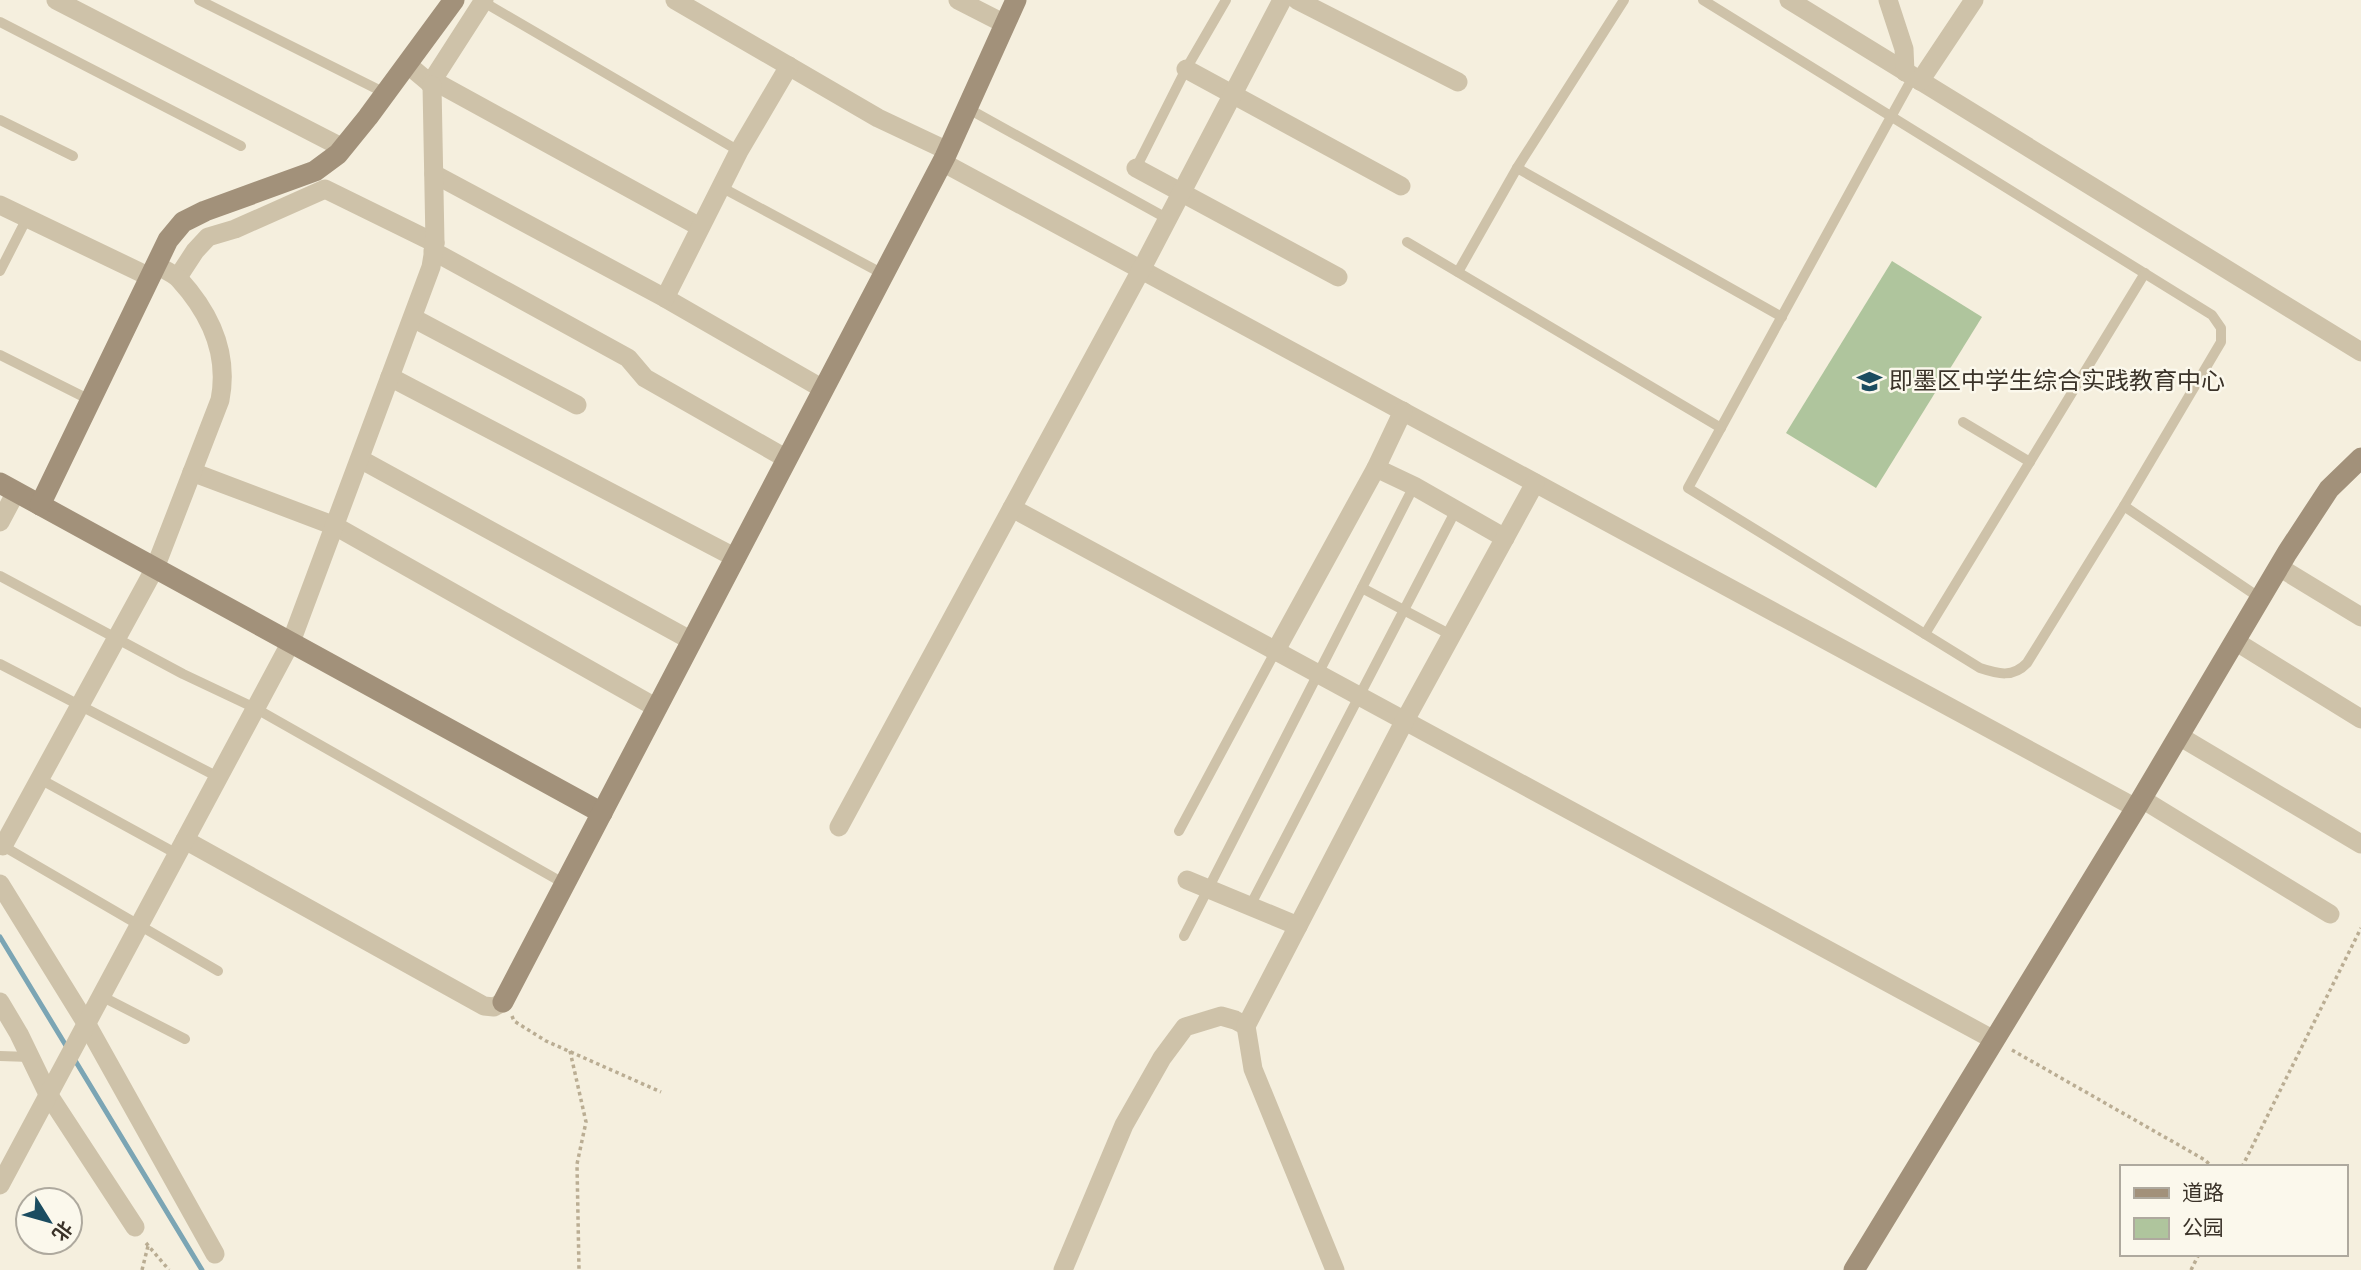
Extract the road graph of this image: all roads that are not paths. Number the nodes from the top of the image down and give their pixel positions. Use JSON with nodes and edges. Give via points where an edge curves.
{"nodes":[{"id":1,"x":56,"y":0,"type":"edge"},
{"id":2,"x":199,"y":0,"type":"edge"},
{"id":3,"x":454,"y":0,"type":"edge"},
{"id":4,"x":676,"y":0,"type":"edge"},
{"id":5,"x":958,"y":0,"type":"edge"},
{"id":6,"x":1016,"y":0,"type":"edge"},
{"id":7,"x":1226,"y":0,"type":"edge"},
{"id":8,"x":1282,"y":0,"type":"edge"},
{"id":9,"x":1297,"y":0,"type":"edge"},
{"id":10,"x":1624,"y":0,"type":"edge"},
{"id":11,"x":1703,"y":0,"type":"edge"},
{"id":12,"x":1789,"y":0,"type":"edge"},
{"id":13,"x":1888,"y":0,"type":"edge"},
{"id":14,"x":1974,"y":0,"type":"edge"},
{"id":15,"x":482,"y":1,"type":"edge"},
{"id":16,"x":0,"y":22,"type":"edge"},
{"id":17,"x":1005,"y":24,"type":"junction"},
{"id":18,"x":789,"y":66,"type":"junction"},
{"id":19,"x":1186,"y":69,"type":"junction"},
{"id":20,"x":422,"y":77,"type":"junction"},
{"id":21,"x":1913,"y":77,"type":"junction"},
{"id":22,"x":1458,"y":82,"type":"dead end"},
{"id":23,"x":386,"y":93,"type":"junction"},
{"id":24,"x":1233,"y":94,"type":"junction"},
{"id":25,"x":967,"y":108,"type":"junction"},
{"id":26,"x":1892,"y":115,"type":"junction"},
{"id":27,"x":0,"y":120,"type":"edge"},
{"id":28,"x":241,"y":146,"type":"dead end"},
{"id":29,"x":342,"y":148,"type":"junction"},
{"id":30,"x":739,"y":151,"type":"junction"},
{"id":31,"x":73,"y":156,"type":"dead end"},
{"id":32,"x":945,"y":156,"type":"junction"},
{"id":33,"x":1136,"y":168,"type":"joint"},
{"id":34,"x":1517,"y":168,"type":"junction"},
{"id":35,"x":434,"y":174,"type":"junction"},
{"id":36,"x":1401,"y":186,"type":"dead end"},
{"id":37,"x":721,"y":187,"type":"junction"},
{"id":38,"x":1182,"y":193,"type":"junction"},
{"id":39,"x":0,"y":205,"type":"edge"},
{"id":40,"x":27,"y":218,"type":"junction"},
{"id":41,"x":1168,"y":219,"type":"junction"},
{"id":42,"x":700,"y":227,"type":"junction"},
{"id":43,"x":1407,"y":242,"type":"dead end"},
{"id":44,"x":434,"y":247,"type":"junction"},
{"id":45,"x":1142,"y":270,"type":"junction"},
{"id":46,"x":0,"y":271,"type":"edge"},
{"id":47,"x":153,"y":271,"type":"junction"},
{"id":48,"x":1458,"y":272,"type":"junction"},
{"id":49,"x":2145,"y":273,"type":"junction"},
{"id":50,"x":883,"y":274,"type":"junction"},
{"id":51,"x":1338,"y":277,"type":"dead end"},
{"id":52,"x":178,"y":278,"type":"junction"},
{"id":53,"x":665,"y":299,"type":"junction"},
{"id":54,"x":1782,"y":317,"type":"junction"},
{"id":55,"x":413,"y":318,"type":"junction"},
{"id":56,"x":2361,"y":352,"type":"edge"},
{"id":57,"x":0,"y":355,"type":"edge"},
{"id":58,"x":390,"y":377,"type":"junction"},
{"id":59,"x":823,"y":389,"type":"junction"},
{"id":60,"x":91,"y":400,"type":"junction"},
{"id":61,"x":577,"y":405,"type":"dead end"},
{"id":62,"x":1402,"y":411,"type":"junction"},
{"id":63,"x":1963,"y":422,"type":"dead end"},
{"id":64,"x":1721,"y":428,"type":"junction"},
{"id":65,"x":787,"y":458,"type":"junction"},
{"id":66,"x":2361,"y":458,"type":"edge"},
{"id":67,"x":360,"y":459,"type":"junction"},
{"id":68,"x":2029,"y":462,"type":"junction"},
{"id":69,"x":1376,"y":468,"type":"junction"},
{"id":70,"x":192,"y":472,"type":"junction"},
{"id":71,"x":1535,"y":483,"type":"junction"},
{"id":72,"x":1414,"y":486,"type":"junction"},
{"id":73,"x":8,"y":487,"type":"edge"},
{"id":74,"x":40,"y":505,"type":"junction"},
{"id":75,"x":2124,"y":506,"type":"junction"},
{"id":76,"x":1012,"y":508,"type":"junction"},
{"id":77,"x":1457,"y":510,"type":"junction"},
{"id":78,"x":0,"y":522,"type":"edge"},
{"id":79,"x":335,"y":526,"type":"junction"},
{"id":80,"x":1505,"y":538,"type":"junction"},
{"id":81,"x":736,"y":558,"type":"junction"},
{"id":82,"x":2279,"y":567,"type":"junction"},
{"id":83,"x":155,"y":568,"type":"junction"},
{"id":84,"x":0,"y":576,"type":"edge"},
{"id":85,"x":1362,"y":588,"type":"junction"},
{"id":86,"x":2260,"y":598,"type":"junction"},
{"id":87,"x":1404,"y":611,"type":"junction"},
{"id":88,"x":2361,"y":617,"type":"edge"},
{"id":89,"x":1924,"y":634,"type":"junction"},
{"id":90,"x":1451,"y":635,"type":"junction"},
{"id":91,"x":117,"y":639,"type":"junction"},
{"id":92,"x":692,"y":641,"type":"junction"},
{"id":93,"x":2235,"y":641,"type":"junction"},
{"id":94,"x":291,"y":642,"type":"junction"},
{"id":95,"x":1275,"y":652,"type":"junction"},
{"id":96,"x":0,"y":664,"type":"edge"},
{"id":97,"x":1317,"y":674,"type":"junction"},
{"id":98,"x":1359,"y":698,"type":"junction"},
{"id":99,"x":80,"y":705,"type":"junction"},
{"id":100,"x":255,"y":708,"type":"junction"},
{"id":101,"x":657,"y":708,"type":"junction"},
{"id":102,"x":2361,"y":719,"type":"edge"},
{"id":103,"x":1404,"y":722,"type":"junction"},
{"id":104,"x":2179,"y":736,"type":"junction"},
{"id":105,"x":218,"y":777,"type":"junction"},
{"id":106,"x":40,"y":779,"type":"junction"},
{"id":107,"x":2139,"y":804,"type":"junction"},
{"id":108,"x":602,"y":813,"type":"junction"},
{"id":109,"x":839,"y":827,"type":"dead end"},
{"id":110,"x":1179,"y":831,"type":"dead end"},
{"id":111,"x":2361,"y":845,"type":"edge"},
{"id":112,"x":3,"y":846,"type":"joint"},
{"id":113,"x":181,"y":847,"type":"junction"},
{"id":114,"x":1187,"y":880,"type":"dead end"},
{"id":115,"x":0,"y":884,"type":"edge"},
{"id":116,"x":565,"y":884,"type":"junction"},
{"id":117,"x":1208,"y":889,"type":"junction"},
{"id":118,"x":1250,"y":906,"type":"junction"},
{"id":119,"x":2330,"y":914,"type":"dead end"},
{"id":120,"x":139,"y":925,"type":"junction"},
{"id":121,"x":1298,"y":926,"type":"junction"},
{"id":122,"x":1184,"y":936,"type":"dead end"},
{"id":123,"x":218,"y":971,"type":"dead end"},
{"id":124,"x":100,"y":996,"type":"junction"},
{"id":125,"x":0,"y":1002,"type":"edge"},
{"id":126,"x":503,"y":1002,"type":"joint"},
{"id":127,"x":84,"y":1026,"type":"junction"},
{"id":128,"x":1246,"y":1026,"type":"junction"},
{"id":129,"x":185,"y":1039,"type":"dead end"},
{"id":130,"x":1994,"y":1040,"type":"junction"},
{"id":131,"x":0,"y":1056,"type":"edge"},
{"id":132,"x":30,"y":1057,"type":"junction"},
{"id":133,"x":52,"y":1086,"type":"junction"},
{"id":134,"x":0,"y":1185,"type":"edge"},
{"id":135,"x":135,"y":1227,"type":"road end"},
{"id":136,"x":215,"y":1254,"type":"dead end"},
{"id":137,"x":1063,"y":1270,"type":"edge"},
{"id":138,"x":1335,"y":1270,"type":"edge"},
{"id":139,"x":1854,"y":1270,"type":"edge"}],
"edges":[{"from":1,"to":29,"type":"street"},
{"from":2,"to":23,"type":"lane"},
{"from":3,"to":20,"type":"street"},
{"from":4,"to":18,"type":"street"},
{"from":5,"to":17,"type":"street"},
{"from":6,"to":17,"type":"street"},
{"from":7,"to":19,"type":"lane"},
{"from":8,"to":24,"type":"street"},
{"from":9,"to":22,"type":"street"},
{"from":10,"to":34,"type":"lane"},
{"from":11,"to":26,"type":"lane"},
{"from":12,"to":21,"type":"street"},
{"from":13,"to":21,"type":"street"},
{"from":14,"to":21,"type":"street"},
{"from":15,"to":20,"type":"street"},
{"from":15,"to":30,"type":"lane"},
{"from":16,"to":28,"type":"lane"},
{"from":17,"to":25,"type":"street"},
{"from":18,"to":30,"type":"street"},
{"from":18,"to":32,"type":"street"},
{"from":19,"to":24,"type":"street"},
{"from":19,"to":33,"type":"lane"},
{"from":20,"to":23,"type":"street"},
{"from":20,"to":35,"type":"street"},
{"from":20,"to":42,"type":"street"},
{"from":21,"to":26,"type":"lane"},
{"from":21,"to":56,"type":"street"},
{"from":23,"to":29,"type":"street"},
{"from":24,"to":36,"type":"street"},
{"from":24,"to":38,"type":"street"},
{"from":25,"to":32,"type":"street"},
{"from":25,"to":41,"type":"lane"},
{"from":26,"to":49,"type":"lane"},
{"from":26,"to":54,"type":"lane"},
{"from":27,"to":31,"type":"lane"},
{"from":29,"to":47,"type":"street","via":[[315,171],[183,222]]},
{"from":30,"to":37,"type":"street"},
{"from":32,"to":45,"type":"street"},
{"from":32,"to":50,"type":"street"},
{"from":33,"to":38,"type":"street"},
{"from":34,"to":48,"type":"lane"},
{"from":34,"to":54,"type":"lane"},
{"from":35,"to":44,"type":"street"},
{"from":35,"to":53,"type":"street"},
{"from":37,"to":42,"type":"street"},
{"from":37,"to":50,"type":"lane"},
{"from":38,"to":41,"type":"street"},
{"from":38,"to":51,"type":"street"},
{"from":39,"to":40,"type":"street"},
{"from":40,"to":46,"type":"lane"},
{"from":40,"to":47,"type":"street"},
{"from":41,"to":45,"type":"street"},
{"from":42,"to":53,"type":"street"},
{"from":43,"to":48,"type":"lane"},
{"from":44,"to":52,"type":"street","via":[[325,189],[208,237]]},
{"from":44,"to":55,"type":"street"},
{"from":44,"to":65,"type":"street","via":[[628,358],[645,378]]},
{"from":45,"to":62,"type":"street"},
{"from":45,"to":76,"type":"street"},
{"from":47,"to":52,"type":"street"},
{"from":47,"to":60,"type":"street"},
{"from":48,"to":64,"type":"lane"},
{"from":49,"to":68,"type":"lane"},
{"from":49,"to":75,"type":"lane","via":[[2212,315],[2221,328],[2221,342]]},
{"from":50,"to":59,"type":"street"},
{"from":52,"to":70,"type":"street","via":[[213,326],[224,380]]},
{"from":53,"to":59,"type":"street"},
{"from":54,"to":64,"type":"lane"},
{"from":55,"to":58,"type":"street"},
{"from":55,"to":61,"type":"street"},
{"from":57,"to":60,"type":"lane"},
{"from":58,"to":67,"type":"street"},
{"from":58,"to":81,"type":"street"},
{"from":59,"to":65,"type":"street"},
{"from":60,"to":74,"type":"street"},
{"from":62,"to":69,"type":"street"},
{"from":62,"to":71,"type":"street"},
{"from":63,"to":68,"type":"lane"},
{"from":64,"to":89,"type":"lane","via":[[1688,488]]},
{"from":65,"to":81,"type":"street"},
{"from":66,"to":82,"type":"street","via":[[2329,489]]},
{"from":67,"to":79,"type":"street"},
{"from":67,"to":92,"type":"street"},
{"from":68,"to":89,"type":"lane"},
{"from":69,"to":72,"type":"street"},
{"from":69,"to":95,"type":"street"},
{"from":70,"to":79,"type":"street"},
{"from":70,"to":83,"type":"street"},
{"from":71,"to":80,"type":"street"},
{"from":71,"to":107,"type":"street"},
{"from":72,"to":77,"type":"street"},
{"from":72,"to":85,"type":"lane"},
{"from":73,"to":74,"type":"street"},
{"from":73,"to":78,"type":"street"},
{"from":74,"to":83,"type":"street"},
{"from":75,"to":86,"type":"lane"},
{"from":75,"to":89,"type":"lane","via":[[2019,672],[2002,675],[1980,668]]},
{"from":76,"to":95,"type":"street"},
{"from":76,"to":109,"type":"street"},
{"from":77,"to":80,"type":"street"},
{"from":77,"to":87,"type":"lane"},
{"from":79,"to":94,"type":"street"},
{"from":79,"to":101,"type":"street"},
{"from":80,"to":90,"type":"street"},
{"from":81,"to":92,"type":"street"},
{"from":82,"to":86,"type":"street"},
{"from":82,"to":88,"type":"street"},
{"from":83,"to":91,"type":"street"},
{"from":83,"to":94,"type":"street"},
{"from":84,"to":91,"type":"lane"},
{"from":85,"to":87,"type":"lane"},
{"from":85,"to":97,"type":"lane"},
{"from":86,"to":93,"type":"street"},
{"from":87,"to":90,"type":"lane"},
{"from":87,"to":98,"type":"lane"},
{"from":90,"to":103,"type":"street"},
{"from":91,"to":99,"type":"street"},
{"from":91,"to":100,"type":"lane"},
{"from":92,"to":101,"type":"street"},
{"from":93,"to":102,"type":"street"},
{"from":93,"to":104,"type":"street"},
{"from":94,"to":100,"type":"street"},
{"from":94,"to":108,"type":"street"},
{"from":95,"to":97,"type":"street"},
{"from":95,"to":110,"type":"lane"},
{"from":96,"to":99,"type":"lane"},
{"from":97,"to":98,"type":"street"},
{"from":97,"to":117,"type":"lane"},
{"from":98,"to":103,"type":"street"},
{"from":98,"to":118,"type":"lane"},
{"from":99,"to":105,"type":"lane"},
{"from":99,"to":106,"type":"street"},
{"from":100,"to":105,"type":"street"},
{"from":100,"to":116,"type":"lane"},
{"from":101,"to":108,"type":"street"},
{"from":103,"to":121,"type":"street"},
{"from":103,"to":130,"type":"street"},
{"from":104,"to":107,"type":"street"},
{"from":104,"to":111,"type":"street"},
{"from":105,"to":113,"type":"street"},
{"from":106,"to":112,"type":"street"},
{"from":106,"to":113,"type":"lane"},
{"from":107,"to":119,"type":"street"},
{"from":107,"to":130,"type":"street"},
{"from":108,"to":116,"type":"street"},
{"from":112,"to":120,"type":"lane"},
{"from":113,"to":120,"type":"street"},
{"from":113,"to":126,"type":"street","via":[[484,1006]]},
{"from":114,"to":117,"type":"street"},
{"from":115,"to":127,"type":"street"},
{"from":116,"to":126,"type":"street"},
{"from":117,"to":118,"type":"street"},
{"from":117,"to":122,"type":"lane"},
{"from":118,"to":121,"type":"street"},
{"from":120,"to":123,"type":"lane"},
{"from":120,"to":124,"type":"street"},
{"from":121,"to":128,"type":"street"},
{"from":124,"to":127,"type":"street"},
{"from":124,"to":129,"type":"lane"},
{"from":125,"to":132,"type":"street"},
{"from":127,"to":133,"type":"street"},
{"from":127,"to":136,"type":"street"},
{"from":128,"to":137,"type":"street","via":[[1220,1016],[1185,1027],[1124,1125]]},
{"from":128,"to":138,"type":"street","via":[[1254,1069]]},
{"from":130,"to":139,"type":"street"},
{"from":131,"to":132,"type":"lane"},
{"from":132,"to":133,"type":"street"},
{"from":133,"to":134,"type":"street"},
{"from":133,"to":135,"type":"street"}]}
